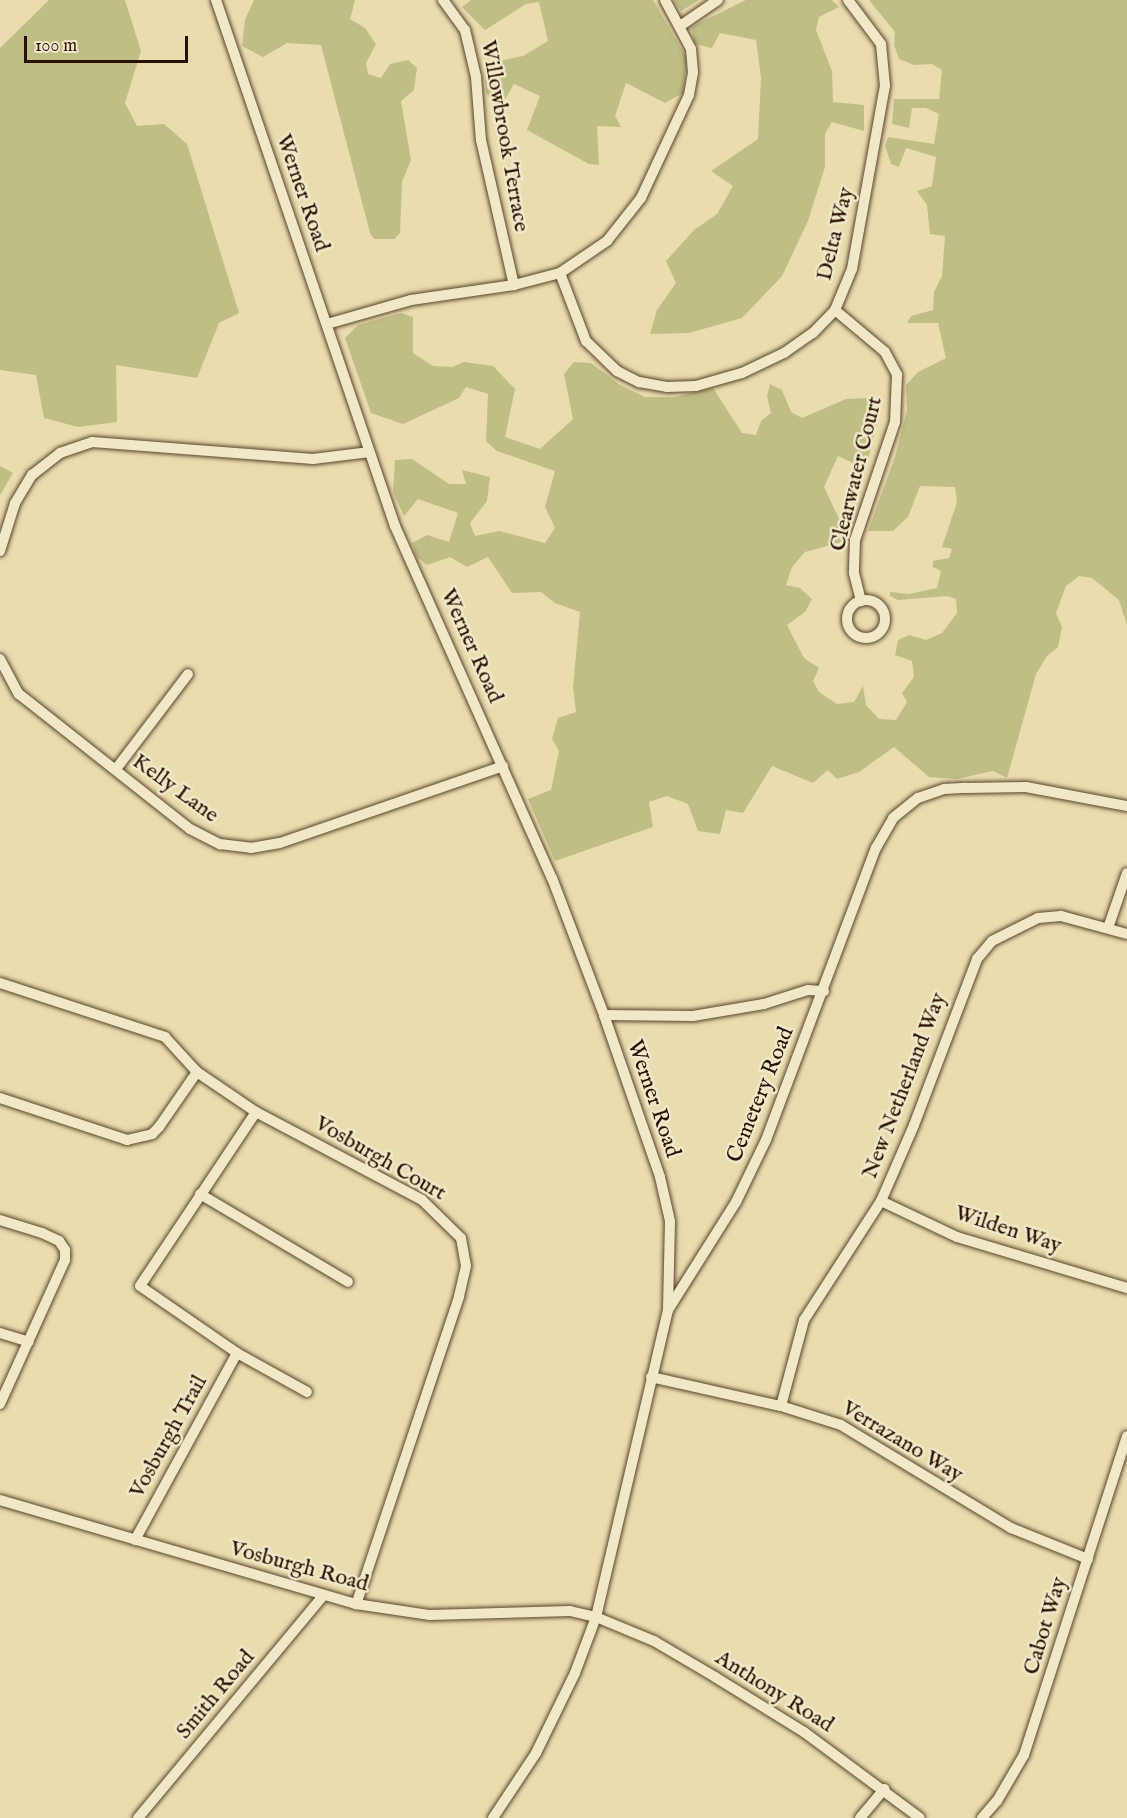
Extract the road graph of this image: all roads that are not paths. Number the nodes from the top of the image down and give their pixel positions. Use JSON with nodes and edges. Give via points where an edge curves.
{"nodes":[{"id":1,"x":216,"y":0,"type":"edge"},
{"id":2,"x":443,"y":0,"type":"edge"},
{"id":3,"x":665,"y":0,"type":"edge"},
{"id":4,"x":718,"y":0,"type":"edge"},
{"id":5,"x":848,"y":0,"type":"edge"},
{"id":6,"x":680,"y":26,"type":"junction"},
{"id":7,"x":560,"y":273,"type":"junction"},
{"id":8,"x":514,"y":285,"type":"junction"},
{"id":9,"x":835,"y":310,"type":"junction"},
{"id":10,"x":327,"y":324,"type":"junction"},
{"id":11,"x":370,"y":452,"type":"junction"},
{"id":12,"x":0,"y":551,"type":"edge"},
{"id":13,"x":861,"y":601,"type":"dead end"},
{"id":14,"x":0,"y":659,"type":"edge"},
{"id":15,"x":188,"y":674,"type":"dead end"},
{"id":16,"x":503,"y":766,"type":"junction"},
{"id":17,"x":116,"y":769,"type":"junction"},
{"id":18,"x":1127,"y":806,"type":"edge"},
{"id":19,"x":1127,"y":873,"type":"edge"},
{"id":20,"x":1108,"y":928,"type":"junction"},
{"id":21,"x":1127,"y":934,"type":"edge"},
{"id":22,"x":0,"y":983,"type":"edge"},
{"id":23,"x":824,"y":991,"type":"junction"},
{"id":24,"x":604,"y":1016,"type":"junction"},
{"id":25,"x":197,"y":1072,"type":"junction"},
{"id":26,"x":0,"y":1098,"type":"edge"},
{"id":27,"x":256,"y":1112,"type":"junction"},
{"id":28,"x":200,"y":1194,"type":"junction"},
{"id":29,"x":881,"y":1201,"type":"junction"},
{"id":30,"x":0,"y":1220,"type":"edge"},
{"id":31,"x":348,"y":1282,"type":"dead end"},
{"id":32,"x":1127,"y":1288,"type":"edge"},
{"id":33,"x":668,"y":1310,"type":"junction"},
{"id":34,"x":0,"y":1333,"type":"edge"},
{"id":35,"x":29,"y":1342,"type":"junction"},
{"id":36,"x":237,"y":1353,"type":"junction"},
{"id":37,"x":651,"y":1377,"type":"junction"},
{"id":38,"x":307,"y":1392,"type":"dead end"},
{"id":39,"x":0,"y":1404,"type":"edge"},
{"id":40,"x":781,"y":1406,"type":"junction"},
{"id":41,"x":1127,"y":1436,"type":"edge"},
{"id":42,"x":0,"y":1500,"type":"edge"},
{"id":43,"x":135,"y":1540,"type":"junction"},
{"id":44,"x":1088,"y":1559,"type":"junction"},
{"id":45,"x":323,"y":1596,"type":"junction"},
{"id":46,"x":357,"y":1605,"type":"junction"},
{"id":47,"x":596,"y":1617,"type":"junction"},
{"id":48,"x":884,"y":1789,"type":"junction"},
{"id":49,"x":138,"y":1818,"type":"edge"},
{"id":50,"x":493,"y":1818,"type":"edge"},
{"id":51,"x":860,"y":1818,"type":"edge"},
{"id":52,"x":920,"y":1818,"type":"edge"},
{"id":53,"x":981,"y":1818,"type":"edge"}],
"edges":[{"from":1,"to":10,"type":"street","name":"Werner Road"},
{"from":2,"to":8,"type":"street","name":"Willowbrook Terrace","via":[[465,30],[476,77],[481,140]]},
{"from":3,"to":6,"type":"street"},
{"from":4,"to":6,"type":"street"},
{"from":5,"to":9,"type":"street","name":"Delta Way","via":[[881,44],[885,86],[857,248]]},
{"from":6,"to":7,"type":"street","via":[[691,49],[693,72],[689,95],[672,138],[624,224],[607,241]]},
{"from":7,"to":8,"type":"street"},
{"from":7,"to":9,"type":"street","name":"Delta Way","via":[[586,340],[597,354],[617,371],[639,382],[667,387],[696,386],[741,373],[784,353],[813,333]]},
{"from":8,"to":10,"type":"street","via":[[411,300]]},
{"from":9,"to":13,"type":"street","name":"Clearwater Court","via":[[885,352],[897,375],[895,422],[855,540],[854,573]]},
{"from":10,"to":11,"type":"street","name":"Werner Road"},
{"from":11,"to":12,"type":"street","via":[[313,459],[92,442],[60,453],[32,475],[15,503]]},
{"from":11,"to":16,"type":"street","name":"Werner Road","via":[[395,526]]},
{"from":14,"to":17,"type":"street","name":"Kelly Lane","via":[[19,694]]},
{"from":15,"to":17,"type":"street"},
{"from":16,"to":17,"type":"street","name":"Kelly Lane","via":[[280,843],[251,848],[220,844],[190,828]]},
{"from":16,"to":24,"type":"street","name":"Werner Road"},
{"from":18,"to":23,"type":"street","name":"Cemetery Road","via":[[1026,787],[944,789],[918,798],[893,818],[876,848]]},
{"from":19,"to":20,"type":"street"},
{"from":20,"to":21,"type":"street","name":"New Netherland Way"},
{"from":20,"to":29,"type":"street","name":"New Netherland Way","via":[[1060,916],[1038,918],[1018,925],[984,950],[966,981],[915,1125]]},
{"from":22,"to":25,"type":"street","name":"Vosburgh Court","via":[[165,1037]]},
{"from":23,"to":24,"type":"street","via":[[808,990],[764,1004],[693,1016]]},
{"from":23,"to":33,"type":"street","name":"Cemetery Road","via":[[784,1097],[736,1202]]},
{"from":24,"to":33,"type":"street","name":"Werner Road","via":[[660,1177],[670,1221]]},
{"from":25,"to":26,"type":"street","via":[[152,1134],[127,1140]]},
{"from":25,"to":27,"type":"street","name":"Vosburgh Court"},
{"from":27,"to":28,"type":"street"},
{"from":27,"to":46,"type":"street","name":"Vosburgh Court","via":[[422,1200],[453,1226],[465,1250],[459,1297]]},
{"from":28,"to":31,"type":"street"},
{"from":28,"to":36,"type":"street","via":[[140,1286]]},
{"from":29,"to":32,"type":"street","name":"Wilden Way","via":[[957,1237]]},
{"from":29,"to":40,"type":"street","name":"New Netherland Way","via":[[804,1320]]},
{"from":30,"to":35,"type":"street","via":[[42,1233],[59,1241],[65,1250],[65,1260]]},
{"from":33,"to":37,"type":"street","name":"Cemetery Road"},
{"from":34,"to":35,"type":"street"},
{"from":35,"to":39,"type":"street"},
{"from":36,"to":38,"type":"street"},
{"from":36,"to":43,"type":"street","name":"Vosburgh Trail"},
{"from":37,"to":40,"type":"street","name":"Verrazano Way"},
{"from":37,"to":47,"type":"street","name":"Cemetery Road"},
{"from":40,"to":44,"type":"street","name":"Verrazano Way","via":[[841,1425],[1011,1528]]},
{"from":41,"to":44,"type":"street","name":"Cabot Way"},
{"from":42,"to":43,"type":"street","name":"Vosburgh Road"},
{"from":43,"to":45,"type":"street","name":"Vosburgh Road"},
{"from":44,"to":53,"type":"street","name":"Cabot Way","via":[[1024,1755],[997,1801]]},
{"from":45,"to":46,"type":"street","name":"Vosburgh Road"},
{"from":45,"to":49,"type":"street","name":"Smith Road"},
{"from":46,"to":47,"type":"street","name":"Vosburgh Road","via":[[430,1615],[570,1611]]},
{"from":47,"to":48,"type":"street","name":"Anthony Road","via":[[654,1641],[715,1677]]},
{"from":47,"to":50,"type":"street","name":"Cemetery Road","via":[[575,1673],[536,1753]]},
{"from":48,"to":51,"type":"street"},
{"from":48,"to":52,"type":"street","name":"Anthony Road"}]}
